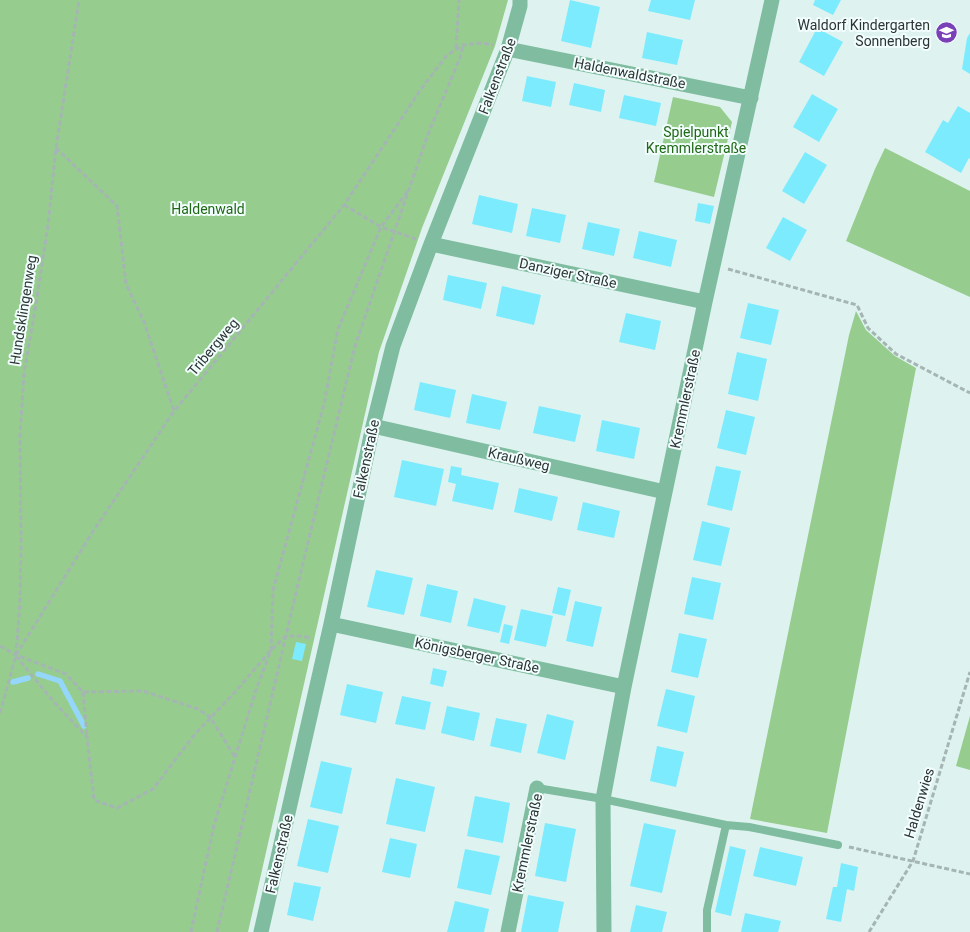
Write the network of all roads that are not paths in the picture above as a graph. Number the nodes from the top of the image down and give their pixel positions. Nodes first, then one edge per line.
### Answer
1 (520, 0) edge
2 (772, 0) edge
3 (502, 48) junction
4 (751, 98) junction
5 (431, 244) junction
6 (705, 302) junction
7 (373, 426) junction
8 (665, 492) junction
9 (331, 624) junction
10 (624, 687) junction
11 (536, 788) joint
12 (604, 799) junction
13 (726, 825) junction
14 (838, 845) road end
15 (261, 932) edge
16 (508, 932) edge
17 (604, 932) edge
18 (707, 932) edge

1 - 3 street, Falkenstraße
2 - 4 street, Kremmlerstraße
3 - 4 street, Haldenwaldstraße
3 - 5 street, Falkenstraße
4 - 6 street, Kremmlerstraße
5 - 6 street, Danziger Straße
5 - 7 street, Falkenstraße
6 - 8 street, Kremmlerstraße
7 - 8 street, Kraußweg
7 - 9 street, Falkenstraße
8 - 10 street, Kremmlerstraße
9 - 10 street, Königsberger Straße
9 - 15 street, Falkenstraße
10 - 12 street, Kremmlerstraße
11 - 12 lane, Kremmlerstraße
11 - 16 street, Kremmlerstraße
12 - 13 lane
12 - 17 street, Kremmlerstraße
13 - 14 lane
13 - 18 lane

